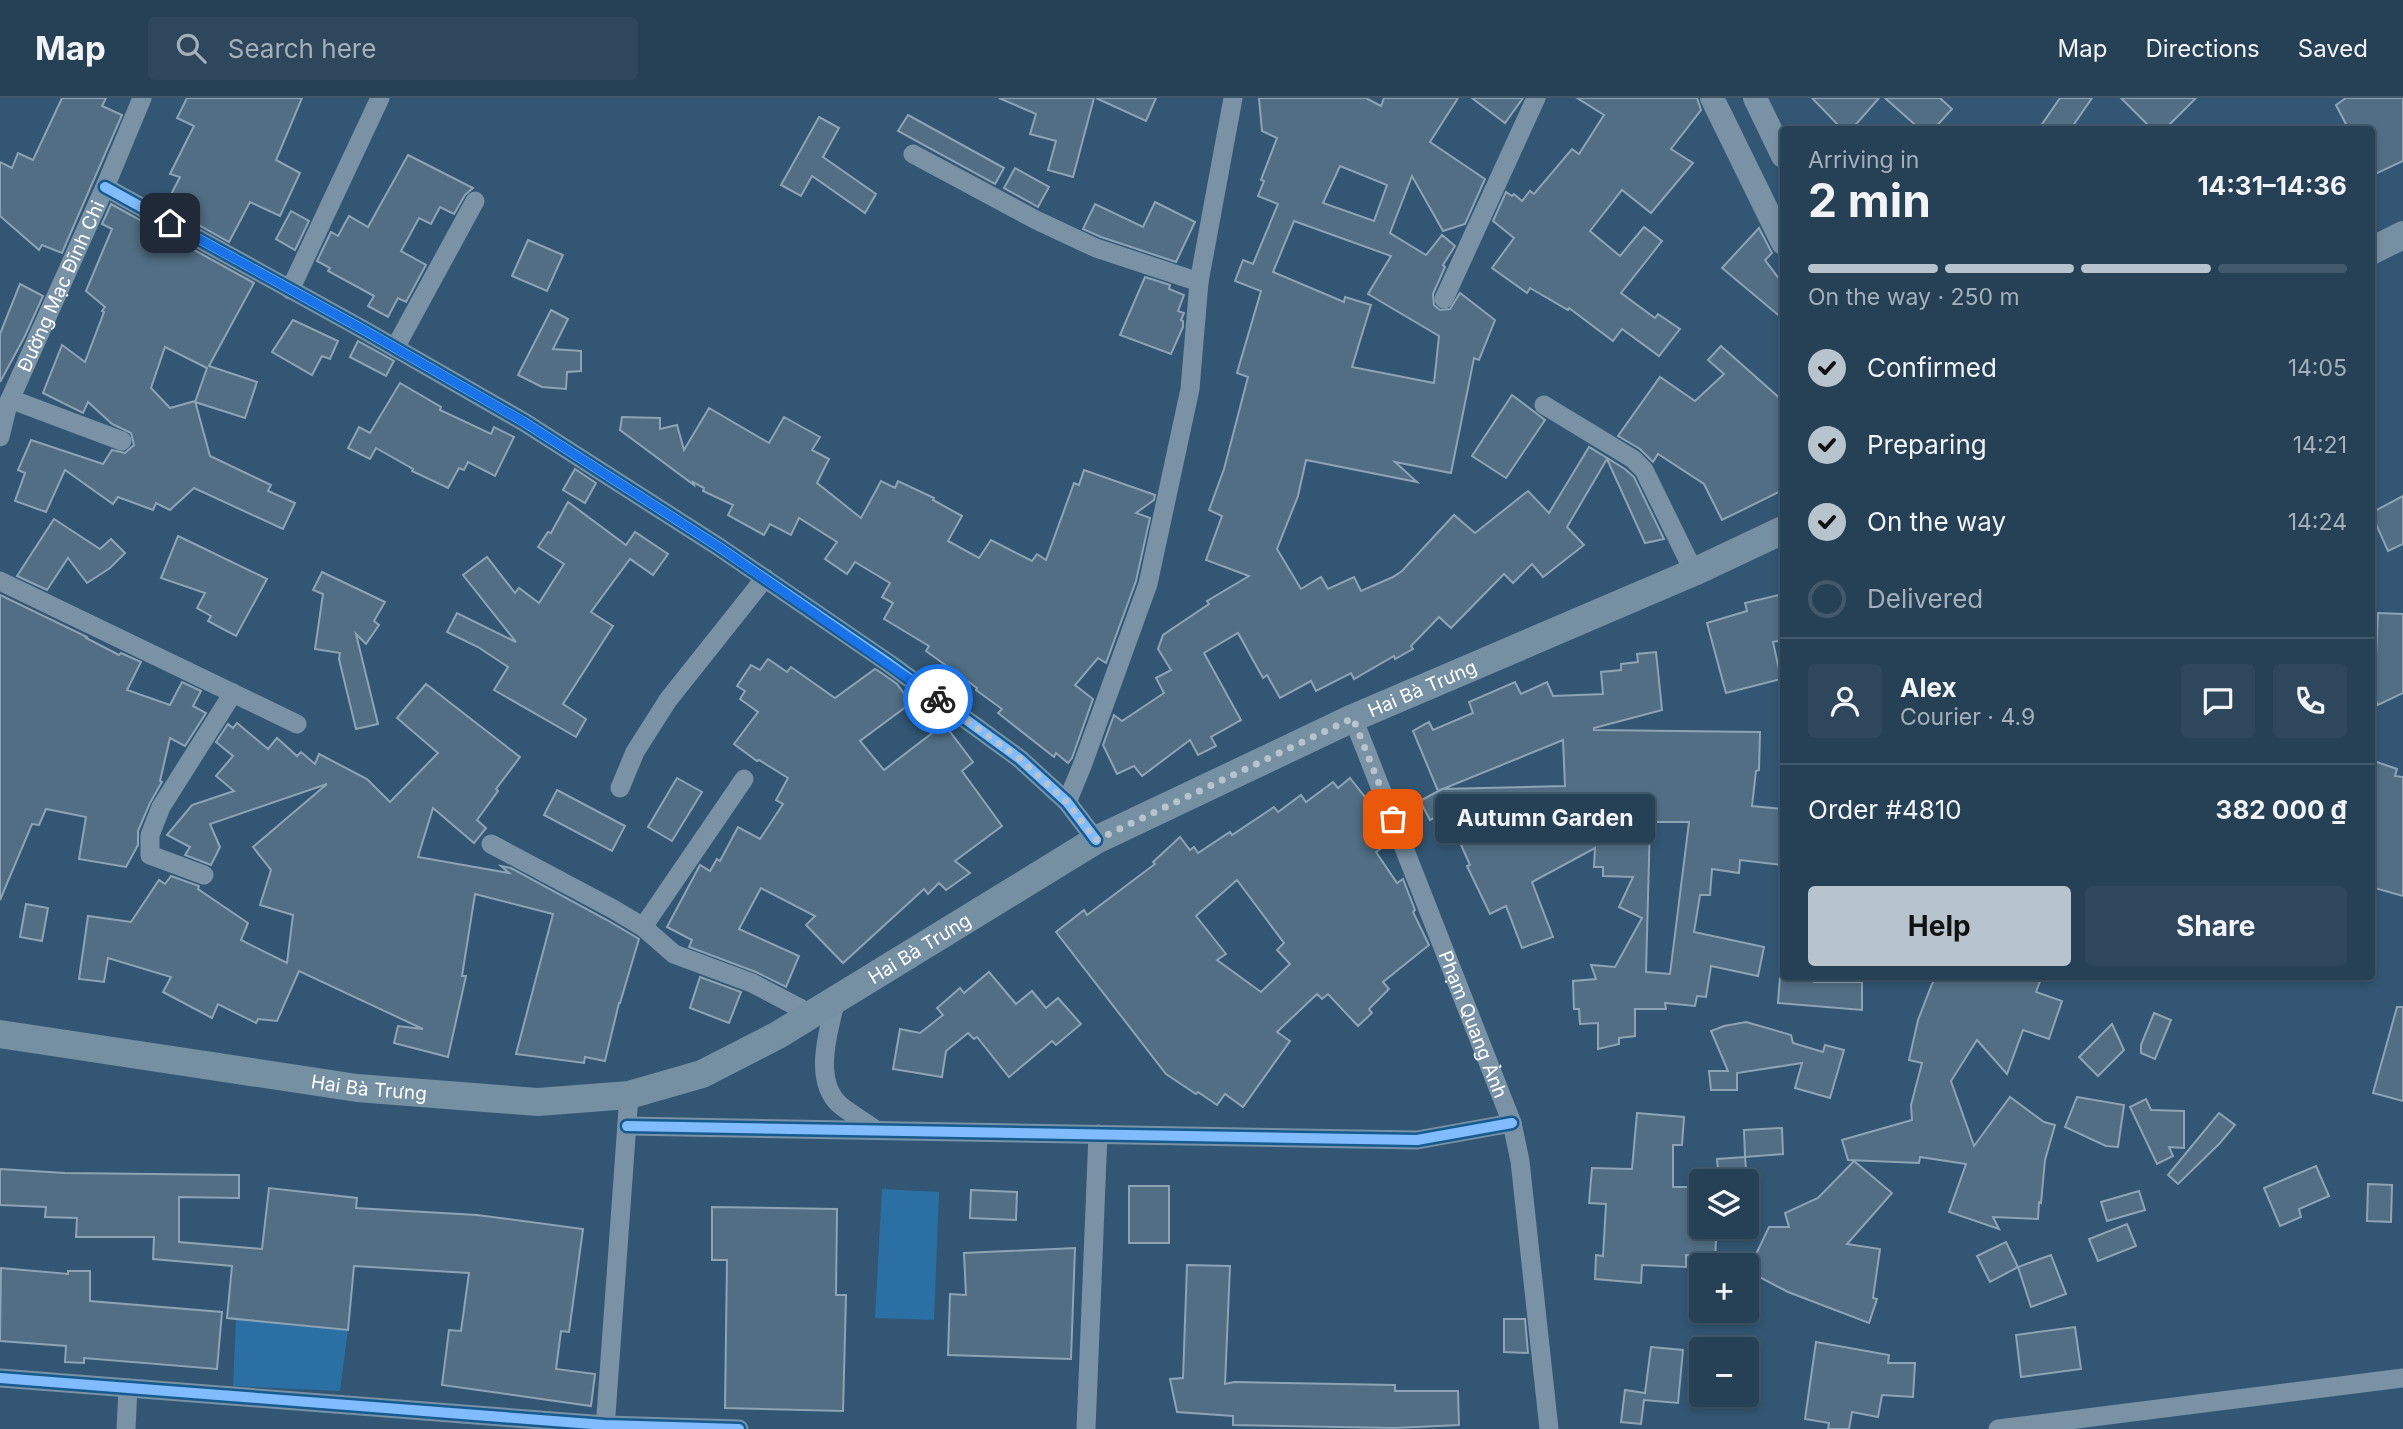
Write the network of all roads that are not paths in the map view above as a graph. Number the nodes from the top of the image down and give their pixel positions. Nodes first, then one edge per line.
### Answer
1 (142, 98) edge
2 (380, 98) edge
3 (1233, 98) edge
4 (1536, 98) edge
5 (1712, 98) edge
6 (1755, 98) edge
7 (1780, 150) edge
8 (913, 154) dead end
9 (105, 187) junction
10 (475, 201) dead end
11 (2403, 235) edge
12 (1780, 237) edge
13 (2375, 249) edge
14 (1199, 282) junction
15 (290, 290) junction
16 (1444, 299) dead end
17 (395, 348) junction
18 (6, 401) edge
19 (1544, 405) dead end
20 (0, 437) edge
21 (122, 441) dead end
22 (1780, 531) edge
23 (1694, 572) junction
24 (765, 578) junction
25 (0, 581) edge
26 (233, 693) junction
27 (1353, 718) junction
28 (297, 724) dead end
29 (744, 779) dead end
30 (620, 788) dead end
31 (1067, 802) junction
32 (1096, 840) junction
33 (491, 844) dead end
34 (204, 875) dead end
35 (643, 927) junction
36 (836, 999) junction
37 (811, 1014) junction
38 (0, 1034) edge
39 (629, 1095) junction
40 (1512, 1123) junction
41 (627, 1126) junction
42 (876, 1130) junction
43 (1098, 1134) junction
44 (0, 1378) edge
45 (2403, 1378) edge
46 (128, 1388) junction
47 (605, 1427) edge
48 (126, 1429) edge
49 (739, 1429) edge
50 (1086, 1429) edge
51 (1549, 1429) edge
52 (1998, 1429) edge

1 - 9 street, Đường Mạc Đĩnh Chi
2 - 15 street
3 - 14 street
4 - 16 street
5 - 12 street
6 - 7 street
8 - 14 street
9 - 15 street
9 - 18 street, Đường Mạc Đĩnh Chi
10 - 17 street
11 - 13 main road
14 - 31 street
15 - 17 street
17 - 24 street
18 - 20 street, Đường Mạc Đĩnh Chi
18 - 21 street
19 - 23 street
22 - 23 main road, Hai Bà Trưng
23 - 27 main road, Hai Bà Trưng
24 - 30 street
24 - 31 street
25 - 26 street
26 - 28 street
26 - 34 street
27 - 32 main road, Hai Bà Trưng
27 - 40 street, Phạm Quang Ảnh
29 - 35 street
31 - 32 street
32 - 36 main road, Hai Bà Trưng
33 - 35 street
35 - 37 street
36 - 37 main road, Hai Bà Trưng
36 - 42 street
37 - 39 main road, Hai Bà Trưng
38 - 39 main road, Hai Bà Trưng
39 - 41 street
40 - 43 street
40 - 51 street, Phạm Quang Ảnh
41 - 42 street
41 - 47 street
42 - 43 street
43 - 50 street
44 - 46 street
45 - 52 street
46 - 47 street
46 - 48 street
47 - 49 street

